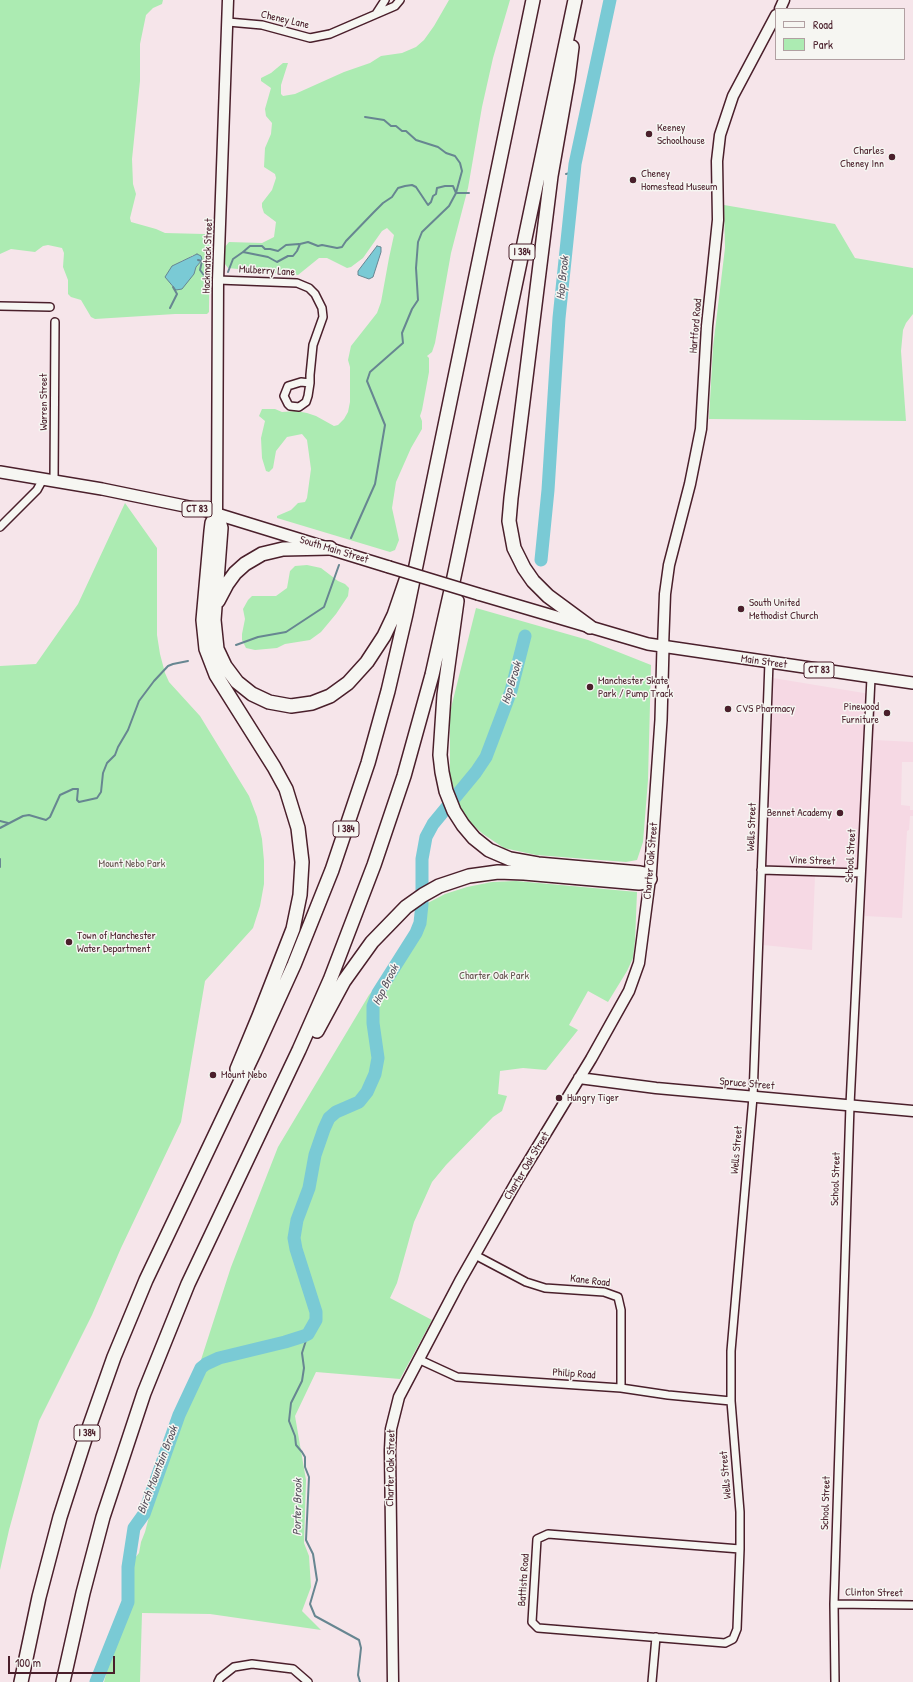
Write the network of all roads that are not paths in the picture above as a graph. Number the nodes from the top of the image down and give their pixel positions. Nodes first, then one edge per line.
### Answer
1 (228, 0) edge
2 (385, 0) edge
3 (400, 0) edge
4 (532, 0) edge
5 (573, 6) edge
6 (376, 14) junction
7 (775, 18) edge
8 (228, 22) junction
9 (218, 280) junction
10 (0, 306) edge
11 (50, 307) dead end
12 (55, 322) dead end
13 (310, 383) dead end
14 (0, 472) edge
15 (43, 479) junction
16 (54, 481) junction
17 (429, 502) junction
18 (470, 504) junction
19 (217, 514) junction
20 (0, 527) edge
21 (330, 548) junction
22 (214, 614) junction
23 (590, 627) junction
24 (663, 647) junction
25 (768, 662) junction
26 (871, 678) junction
27 (913, 684) edge
28 (761, 870) junction
29 (861, 873) junction
30 (650, 879) junction
31 (579, 1078) junction
32 (753, 1097) junction
33 (850, 1105) junction
34 (913, 1111) edge
35 (258, 1137) junction
36 (214, 1138) junction
37 (475, 1255) junction
38 (418, 1359) junction
39 (621, 1388) junction
40 (731, 1401) junction
41 (740, 1549) junction
42 (834, 1604) junction
43 (913, 1605) edge
44 (656, 1636) junction
45 (733, 1639) joint
46 (21, 1682) edge
47 (63, 1682) edge
48 (218, 1682) edge
49 (308, 1682) edge
50 (393, 1682) edge
51 (652, 1682) edge
52 (835, 1682) edge

1 - 8 main road, Hackmatack Street
2 - 6 street
3 - 6 street, Cheney Lane
4 - 17 highway, I 384
5 - 18 highway, I 384
5 - 23 highway
6 - 8 street, Cheney Lane
7 - 24 main road, Hartford Road
8 - 9 main road, Hackmatack Street
9 - 13 street, Mulberry Lane
9 - 19 main road, Hackmatack Street
10 - 11 street
12 - 16 street, Warren Street
14 - 15 main road, South Main Street / CT 83
15 - 16 main road, South Main Street / CT 83
15 - 20 street
16 - 19 main road, South Main Street / CT 83
17 - 22 highway
17 - 36 highway, I 384
18 - 30 highway
18 - 35 highway, I 384
19 - 21 main road, South Main Street / CT 83
19 - 22 highway
19 - 36 highway
21 - 22 highway
21 - 23 main road, South Main Street / CT 83, bridge
23 - 24 main road, South Main Street / CT 83
24 - 25 main road, Main Street / CT 83
24 - 30 main road, Charter Oak Street
25 - 26 main road, Main Street / CT 83
25 - 28 street, Wells Street
26 - 27 main road, Main Street / CT 83
26 - 29 street, School Street
28 - 29 street, Vine Street
28 - 32 street, Wells Street
29 - 33 street, School Street
30 - 31 main road, Charter Oak Street
30 - 35 highway
31 - 32 main road, Spruce Street
31 - 37 main road, Charter Oak Street
32 - 33 main road, Spruce Street
32 - 40 street, Wells Street
33 - 34 main road, Spruce Street
33 - 42 street, School Street
35 - 47 highway, I 384
36 - 46 highway, I 384
37 - 38 main road, Charter Oak Street
37 - 39 street, Kane Road
38 - 39 street, Philip Road
38 - 50 main road, Charter Oak Street
39 - 40 street, Philip Road
40 - 41 street, Wells Street
41 - 44 street, Battista Road
41 - 45 street, Wells Street
42 - 43 street, Clinton Street
42 - 52 street, School Street
44 - 45 street, Battista Road
44 - 51 street
48 - 49 street

